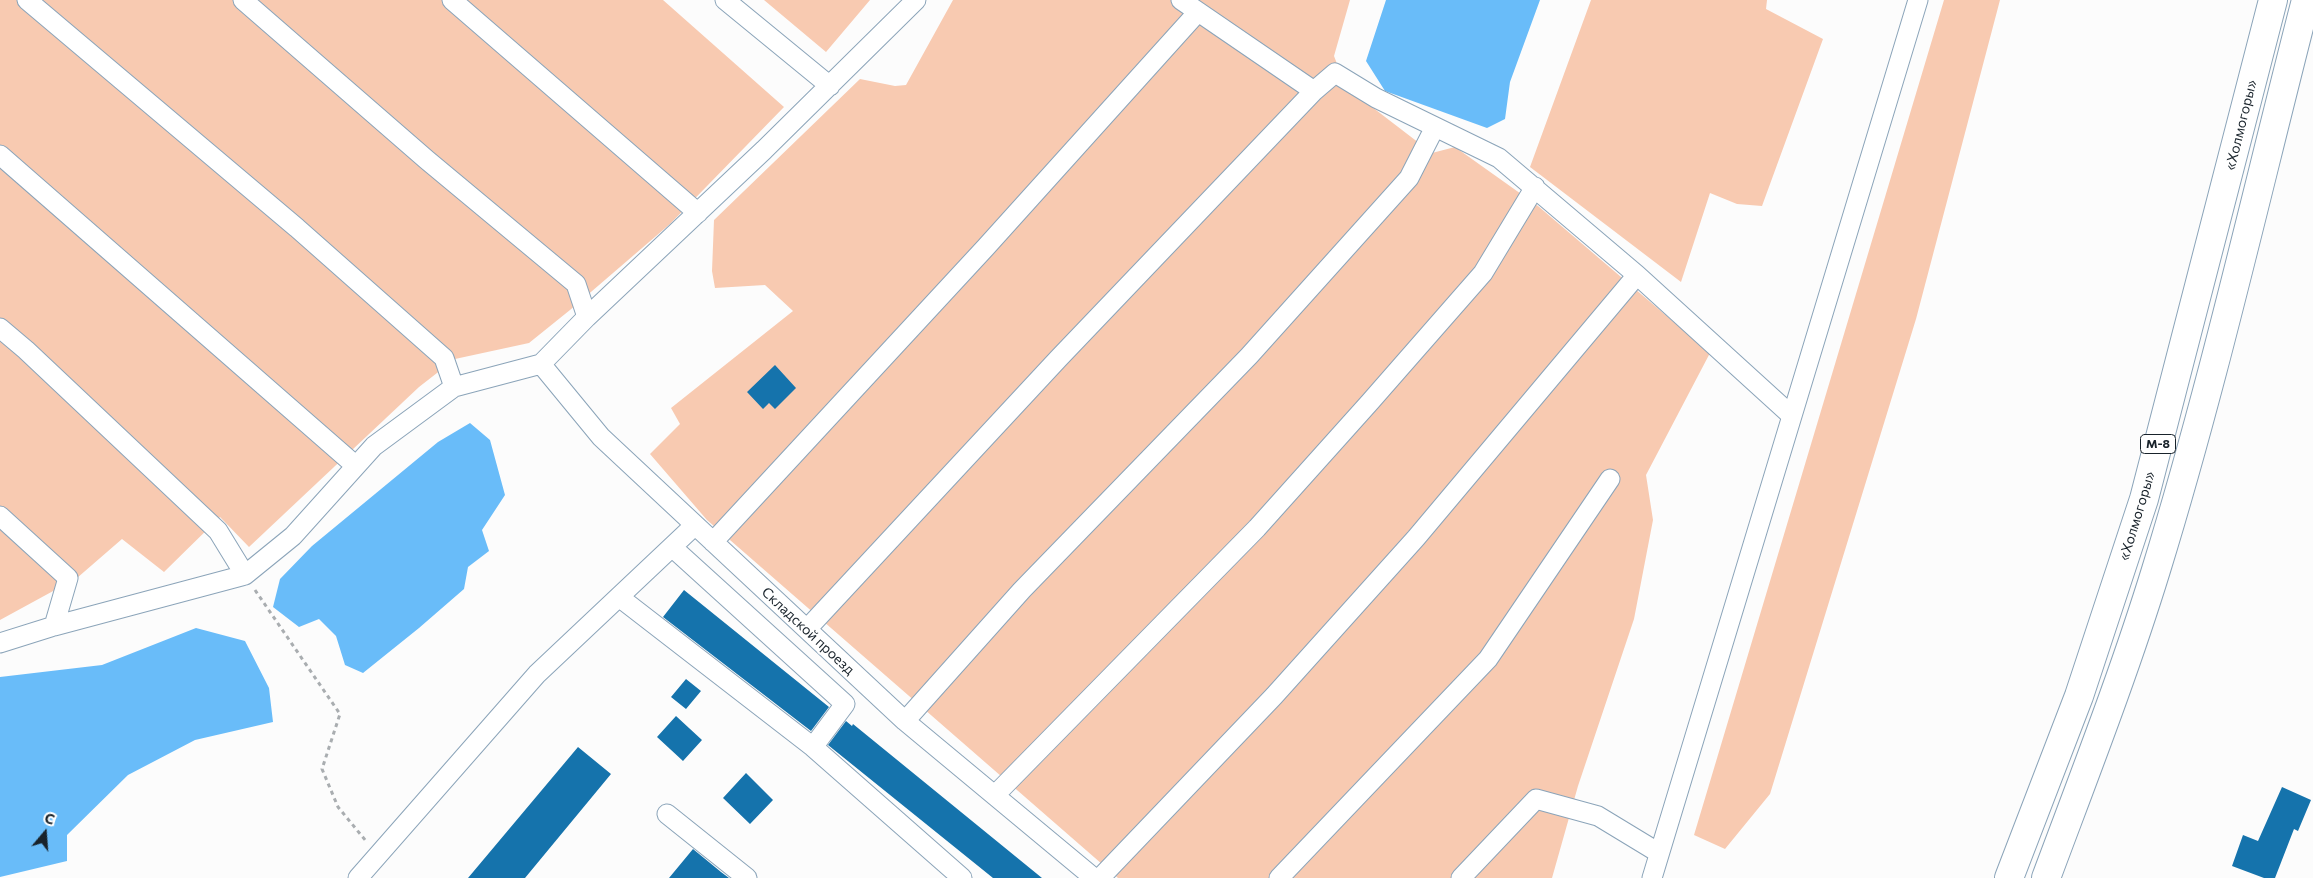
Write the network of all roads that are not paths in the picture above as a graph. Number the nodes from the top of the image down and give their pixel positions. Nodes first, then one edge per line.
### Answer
1 (27, 0) edge
2 (243, 0) edge
3 (452, 0) edge
4 (725, 0) edge
5 (916, 0) edge
6 (1181, 0) edge
7 (1918, 0) edge
8 (2273, 0) edge
9 (2306, 0) edge
10 (1197, 13) junction
11 (830, 86) junction
12 (1314, 92) junction
13 (1435, 127) junction
14 (0, 155) edge
15 (1534, 187) junction
16 (698, 213) junction
17 (1637, 275) junction
18 (587, 317) junction
19 (0, 328) edge
20 (541, 364) junction
21 (454, 386) junction
22 (1792, 416) junction
23 (356, 466) junction
24 (1610, 479) dead end
25 (0, 516) edge
26 (696, 525) junction
27 (713, 542) junction
28 (672, 547) junction
29 (245, 574) junction
30 (619, 597) junction
31 (54, 626) junction
32 (807, 629) junction
33 (0, 643) edge
34 (905, 721) junction
35 (813, 747) junction
36 (995, 795) junction
37 (667, 814) dead end
38 (1660, 853) junction
39 (358, 878) edge
40 (747, 878) edge
41 (962, 878) edge
42 (1094, 878) edge
43 (1100, 878) edge
44 (1279, 878) edge
45 (1460, 878) edge
46 (1652, 878) edge
47 (2009, 878) edge
48 (2046, 878) edge

1 - 21 street
2 - 18 street
3 - 16 street
4 - 11 street
5 - 11 street
6 - 10 street
7 - 22 street
8 - 47 highway, «Холмогоры» / М-8
9 - 48 highway, М-8
10 - 12 street
10 - 27 street
11 - 16 street
12 - 13 street
12 - 32 street
13 - 15 street
13 - 34 street
14 - 23 street
15 - 17 street
15 - 36 street
16 - 18 street
17 - 22 street
17 - 43 street
18 - 20 street
19 - 29 street
20 - 21 street
20 - 26 street, Складской проезд
21 - 23 street
22 - 38 street
23 - 29 street
24 - 44 street
25 - 31 street
26 - 27 street, Складской проезд
26 - 28 street
27 - 32 street, Складской проезд
28 - 30 street
28 - 35 street
29 - 31 street
30 - 35 street
30 - 39 street
31 - 33 street
32 - 34 street, Складской проезд
34 - 36 street, Складской проезд
35 - 41 street
36 - 42 street, Складской проезд
37 - 40 street
38 - 45 street
38 - 46 street

